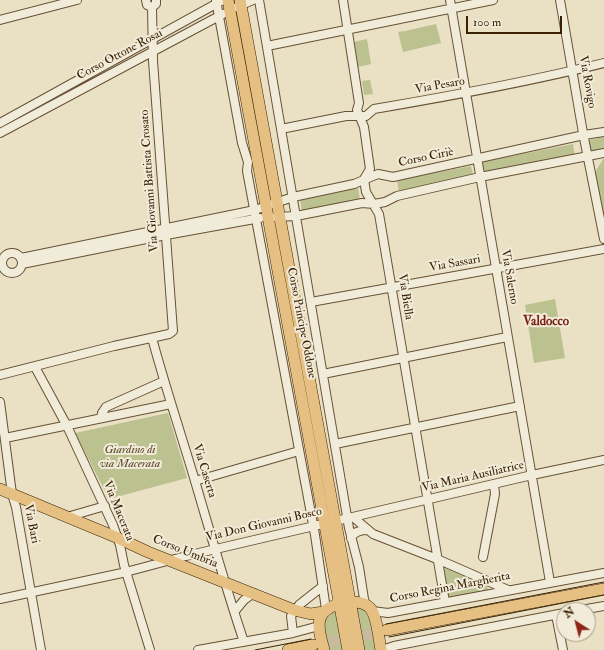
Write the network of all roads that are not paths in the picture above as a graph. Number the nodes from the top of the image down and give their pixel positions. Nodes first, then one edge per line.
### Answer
1 (77, 0) edge
2 (253, 0) edge
3 (259, 0) edge
4 (343, 0) edge
5 (492, 0) edge
6 (560, 0) edge
7 (219, 1) edge
8 (151, 2) edge
9 (241, 3) edge
10 (450, 4) edge
11 (229, 5) edge
12 (219, 16) junction
13 (0, 20) edge
14 (348, 29) junction
15 (153, 40) junction
16 (267, 46) junction
17 (153, 51) junction
18 (604, 63) edge
19 (572, 71) junction
20 (465, 93) junction
21 (359, 115) junction
22 (0, 123) edge
23 (281, 129) junction
24 (604, 132) edge
25 (0, 133) edge
26 (584, 135) junction
27 (604, 153) edge
28 (588, 156) junction
29 (476, 159) junction
30 (480, 177) junction
31 (364, 179) junction
32 (293, 197) junction
33 (278, 202) junction
34 (374, 204) junction
35 (261, 213) junction
36 (296, 216) junction
37 (280, 217) junction
38 (166, 232) junction
39 (604, 239) edge
40 (604, 249) edge
41 (21, 261) junction
42 (1, 265) edge
43 (495, 269) junction
44 (391, 288) junction
45 (311, 302) junction
46 (507, 337) junction
47 (152, 338) junction
48 (403, 358) junction
49 (35, 366) junction
50 (323, 374) junction
51 (0, 375) edge
52 (164, 381) junction
53 (0, 402) edge
54 (171, 404) junction
55 (520, 406) junction
56 (101, 418) junction
57 (67, 426) junction
58 (415, 428) junction
59 (5, 438) junction
60 (335, 444) junction
61 (299, 450) junction
62 (604, 460) edge
63 (532, 475) junction
64 (195, 481) junction
65 (494, 484) junction
66 (0, 489) edge
67 (12, 494) junction
68 (427, 500) junction
69 (105, 506) junction
70 (67, 517) junction
71 (350, 518) junction
72 (325, 524) junction
73 (368, 530) junction
74 (118, 538) junction
75 (351, 538) junction
76 (214, 549) junction
77 (483, 557) dead end
78 (437, 559) junction
79 (170, 560) junction
80 (126, 572) junction
81 (604, 572) edge
82 (226, 582) junction
83 (550, 582) junction
84 (324, 586) junction
85 (604, 589) edge
86 (508, 590) junction
87 (30, 592) junction
88 (254, 593) junction
89 (0, 599) edge
90 (444, 602) junction
91 (345, 604) junction
92 (369, 608) junction
93 (294, 610) junction
94 (235, 611) junction
95 (325, 611) junction
96 (556, 615) edge
97 (319, 626) junction
98 (387, 630) tunnel mouth
99 (293, 633) junction
100 (244, 642) junction
101 (313, 645) tunnel mouth
102 (41, 650) edge
103 (150, 650) edge
104 (198, 650) edge
105 (288, 650) edge
106 (324, 650) edge
107 (348, 650) edge
108 (360, 650) edge
109 (381, 650) edge

1 - 13 street
2 - 9 street, Corso Ottone Rosai
3 - 16 street, Corso Principe Oddone
4 - 14 street
5 - 10 street
6 - 19 street, Via Rovigo
7 - 12 street, Corso Principe Oddone
7 - 15 street, Corso Ottone Rosai
8 - 15 street, Via Giovanni Battista Crosato
9 - 11 street, Corso Ottone Rosai
9 - 33 main road, Corso Principe Oddone
10 - 14 street
10 - 20 street, Via Salerno
11 - 12 street, Corso Ottone Rosai
11 - 35 main road, Corso Principe Oddone
12 - 17 street, Corso Ottone Rosai
12 - 35 street, Corso Principe Oddone
14 - 16 street
14 - 21 street
15 - 17 street, Via Giovanni Battista Crosato
15 - 22 street, Corso Ottone Rosai
16 - 23 street, Corso Principe Oddone
17 - 25 street, Corso Ottone Rosai
17 - 38 street, Via Giovanni Battista Crosato
18 - 19 street, Via Pesaro
19 - 20 street, Via Pesaro
19 - 26 street, Via Rovigo
20 - 21 street, Via Pesaro
20 - 29 street, Via Salerno
21 - 23 street, Via Pesaro
21 - 31 street
23 - 32 street, Corso Principe Oddone
24 - 26 street, Corso Ciriè
26 - 28 street, Via Rovigo
26 - 29 street, Corso Ciriè
27 - 28 street
28 - 30 street
28 - 39 street, Via Rovigo
29 - 30 street, Via Salerno
29 - 31 street, Corso Ciriè
30 - 34 street
30 - 43 street, Via Salerno
31 - 32 street, Corso Ciriè
31 - 34 street, Via Biella
32 - 33 street, Corso Ciriè
32 - 36 street, Corso Principe Oddone
33 - 35 street, Corso Ciriè
33 - 37 main road, Corso Principe Oddone
34 - 36 street
34 - 44 street, Via Biella
35 - 37 street
35 - 38 street
35 - 61 street, Corso Principe Oddone
35 - 72 main road, Corso Principe Oddone
36 - 37 street
36 - 45 street, Corso Principe Oddone
37 - 72 main road, Corso Principe Oddone
38 - 41 street
38 - 47 street, Via Giovanni Battista Crosato
40 - 43 street, Via Sassari
41 - 42 street
41 - 42 street
43 - 44 street, Via Sassari
43 - 46 street, Via Salerno
44 - 45 street, Via Sassari
44 - 48 street, Via Biella
45 - 50 street, Corso Principe Oddone
46 - 48 street
46 - 55 street, Via Salerno
47 - 49 street
47 - 52 street, Via Caserta
48 - 50 street
48 - 58 street, Via Biella
49 - 51 street
49 - 57 street, Via Macerata
50 - 60 street, Corso Principe Oddone
52 - 54 street, Via Caserta
52 - 56 street
53 - 59 street, Via Bari
54 - 56 street
54 - 64 street, Via Caserta
55 - 58 street
55 - 63 street, Via Salerno
56 - 57 street
57 - 59 street
57 - 69 street, Via Macerata
58 - 60 street
58 - 68 street, Via Biella
59 - 67 street, Via Bari
60 - 71 street, Corso Principe Oddone
61 - 64 street
61 - 72 street, Corso Principe Oddone
62 - 63 street, Via Maria Ausiliatrice
63 - 65 street, Via Maria Ausiliatrice
63 - 83 street, Via Salerno
64 - 76 street, Via Caserta
65 - 68 street, Via Maria Ausiliatrice
65 - 77 street
66 - 67 main road, Corso Umbria
67 - 70 main road, Corso Umbria
67 - 87 street, Via Bari
68 - 71 street, Via Maria Ausiliatrice
68 - 78 street, Via Biella
69 - 70 street
69 - 74 street, Via Macerata
70 - 74 main road, Corso Umbria
71 - 72 street, Via Don Giovanni Bosco
71 - 73 street
71 - 75 street, Corso Principe Oddone
72 - 76 street, Via Don Giovanni Bosco
72 - 84 street, Corso Principe Oddone
72 - 91 main road, Corso Principe Oddone
73 - 75 street
73 - 78 street
74 - 79 main road, Corso Umbria
74 - 80 street, Via Macerata
75 - 92 street, Corso Principe Oddone
76 - 79 street, Via Don Giovanni Bosco
76 - 82 street, Via Caserta
78 - 86 street
78 - 90 street, Via Biella
79 - 80 street, Via Don Giovanni Bosco
79 - 82 main road, Corso Umbria
80 - 87 street, Via Don Giovanni Bosco
80 - 103 street, Via Macerata
81 - 83 street, Corso Regina Margherita
82 - 88 main road, Corso Umbria
82 - 94 street, Via Caserta
83 - 86 street, Corso Regina Margherita
84 - 93 street
84 - 95 street, Corso Principe Oddone
85 - 98 main road
86 - 90 street, Corso Regina Margherita
87 - 89 street, Via Don Giovanni Bosco
87 - 102 street, Via Bari
88 - 93 main road, Corso Umbria
88 - 94 street
90 - 92 street, Corso Regina Margherita
91 - 92 main road, Corso Regina Margherita
91 - 95 main road, Corso Regina Margherita
91 - 107 main road, Corso Principe Oddone
91 - 108 main road, Corso Principe Oddone
92 - 109 main road, Corso Principe Oddone
93 - 95 main road, Corso Umbria
93 - 97 main road, Corso Umbria
93 - 99 street
94 - 100 street, Via Caserta
95 - 97 main road
96 - 109 street
97 - 99 street
97 - 106 main road
99 - 100 street
100 - 104 street
101 - 105 main road

